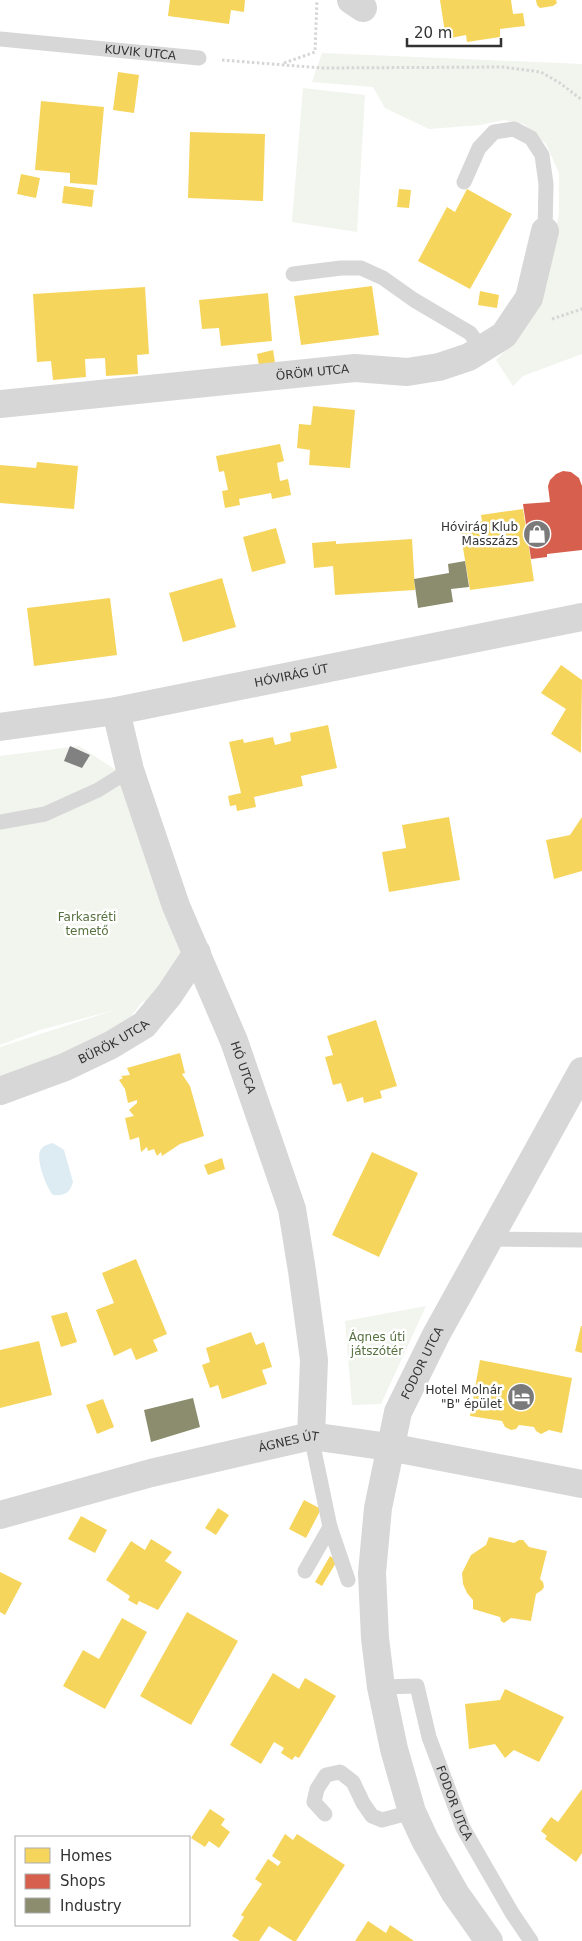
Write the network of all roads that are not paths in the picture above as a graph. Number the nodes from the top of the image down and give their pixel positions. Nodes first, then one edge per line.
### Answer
1 (0, 40) edge
2 (199, 58) road end
3 (464, 182) dead end
4 (544, 231) joint
5 (292, 274) dead end
6 (482, 349) junction
7 (0, 404) edge
8 (582, 617) edge
9 (116, 711) junction
10 (0, 727) edge
11 (130, 770) junction
12 (0, 822) edge
13 (197, 953) junction
14 (582, 1071) edge
15 (0, 1090) edge
16 (489, 1239) junction
17 (582, 1240) edge
18 (311, 1436) junction
19 (389, 1447) junction
20 (582, 1484) edge
21 (0, 1515) edge
22 (330, 1527) junction
23 (305, 1571) dead end
24 (348, 1580) dead end
25 (381, 1687) junction
26 (412, 1812) junction
27 (326, 1814) dead end
28 (489, 1941) edge
29 (531, 1941) edge

1 - 2 lane, KUVIK UTCA
3 - 4 lane
4 - 6 street, ÖRÖM UTCA
5 - 6 lane
6 - 7 street, ÖRÖM UTCA
8 - 9 street, HÓVIRÁG ÚT
9 - 10 street, HÓVIRÁG ÚT
9 - 11 street, HÓ UTCA
11 - 12 lane
11 - 13 street, HÓ UTCA
13 - 15 street, BÜRÖK UTCA
13 - 18 street, HÓ UTCA
14 - 16 street, FODOR UTCA
16 - 17 lane
16 - 19 street, FODOR UTCA
18 - 19 street, ÁGNES ÚT
18 - 21 street, ÁGNES ÚT
18 - 22 lane
19 - 20 street, ÁGNES ÚT
19 - 25 street, FODOR UTCA
22 - 23 lane
22 - 24 lane
25 - 26 street, FODOR UTCA
25 - 29 lane, FODOR UTCA
26 - 27 lane
26 - 28 street, FODOR UTCA

